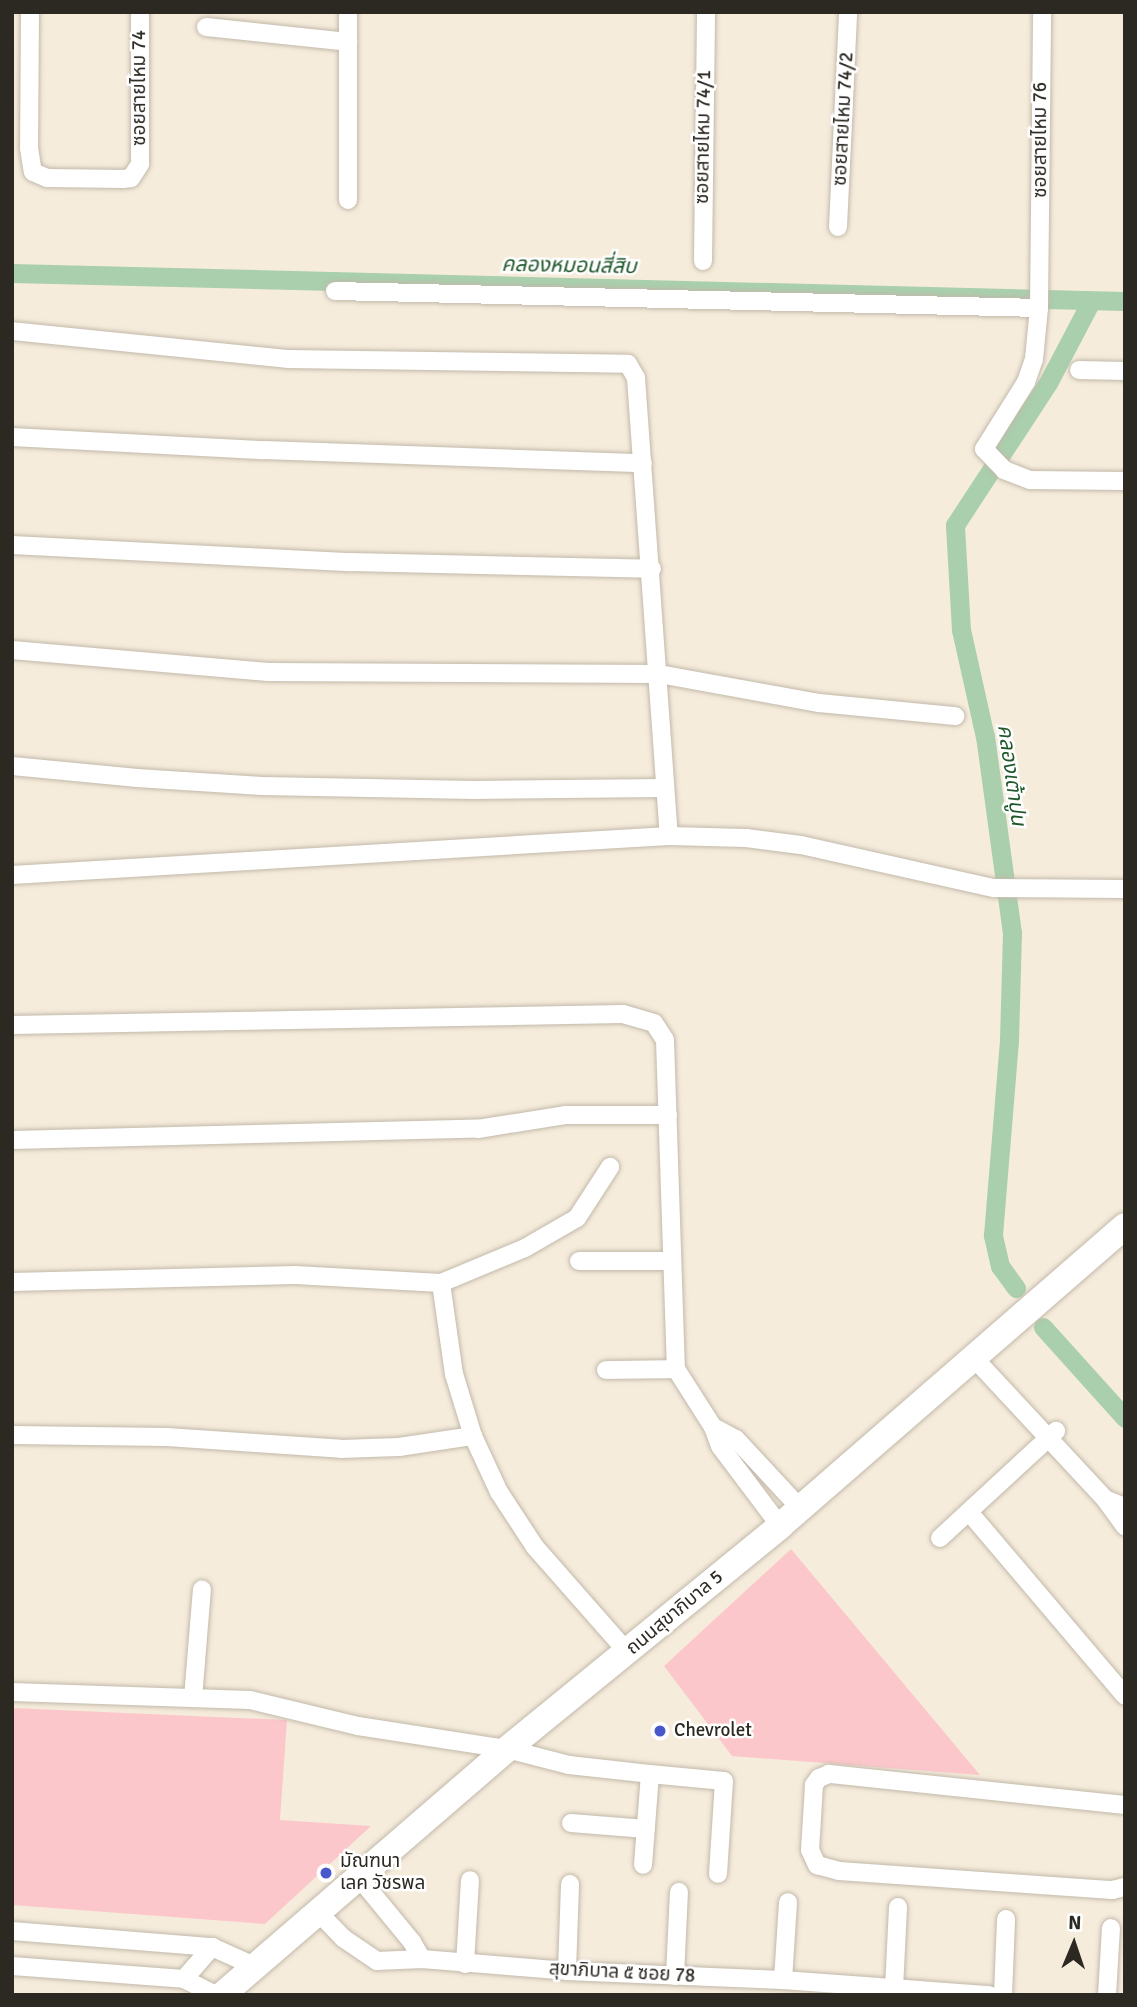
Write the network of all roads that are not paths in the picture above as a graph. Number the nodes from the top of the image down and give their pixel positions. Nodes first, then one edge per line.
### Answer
1 (30, 12) edge
2 (140, 12) edge
3 (348, 12) edge
4 (706, 12) edge
5 (848, 12) edge
6 (1042, 12) edge
7 (205, 27) dead end
8 (348, 42) junction
9 (348, 200) dead end
10 (838, 227) dead end
11 (703, 261) dead end
12 (335, 291) dead end
13 (1039, 305) junction
14 (12, 331) edge
15 (1079, 370) dead end
16 (1125, 371) edge
17 (12, 437) edge
18 (643, 463) junction
19 (1125, 481) edge
20 (12, 545) edge
21 (652, 569) junction
22 (12, 650) edge
23 (659, 674) junction
24 (955, 716) dead end
25 (12, 766) edge
26 (665, 788) junction
27 (669, 836) junction
28 (12, 874) edge
29 (1125, 889) edge
30 (12, 1025) edge
31 (668, 1115) junction
32 (12, 1140) edge
33 (610, 1167) dead end
34 (1125, 1226) edge
35 (579, 1261) dead end
36 (671, 1261) junction
37 (12, 1282) edge
38 (440, 1283) junction
39 (978, 1354) junction
40 (676, 1369) junction
41 (606, 1370) dead end
42 (713, 1427) junction
43 (12, 1435) edge
44 (1052, 1435) junction
45 (473, 1436) junction
46 (1105, 1499) junction
47 (1125, 1507) edge
48 (800, 1508) junction
49 (969, 1512) junction
50 (780, 1525) junction
51 (1125, 1527) edge
52 (940, 1538) dead end
53 (202, 1589) dead end
54 (628, 1653) junction
55 (12, 1692) edge
56 (1125, 1696) edge
57 (192, 1698) junction
58 (507, 1749) junction
59 (650, 1774) junction
60 (1125, 1805) edge
61 (571, 1823) dead end
62 (646, 1829) junction
63 (643, 1865) dead end
64 (718, 1874) dead end
65 (357, 1875) junction
66 (470, 1881) dead end
67 (570, 1884) dead end
68 (1125, 1887) edge
69 (679, 1892) dead end
70 (788, 1902) dead end
71 (898, 1907) dead end
72 (317, 1911) junction
73 (1006, 1919) dead end
74 (1111, 1928) dead end
75 (12, 1931) edge
76 (212, 1947) junction
77 (422, 1959) junction
78 (465, 1964) junction
79 (12, 1966) edge
80 (254, 1966) junction
81 (567, 1971) junction
82 (676, 1976) junction
83 (184, 1979) junction
84 (783, 1980) junction
85 (894, 1989) junction
86 (216, 1995) edge
87 (222, 1995) edge
88 (989, 1995) edge
89 (1003, 1995) edge
90 (1107, 1995) edge

1 - 2 street, ซอยสายไหม 74
3 - 8 street
4 - 11 street, ซอยสายไหม 74/1
5 - 10 street, ซอยสายไหม 74/2
6 - 13 street, ซอยสายไหม 76
7 - 8 street
8 - 9 street
12 - 13 street
13 - 19 street, ซอยสายไหม 76
14 - 18 street
15 - 16 street
17 - 18 street
18 - 21 street
20 - 21 street
21 - 23 street
22 - 23 street
23 - 24 street
23 - 26 street
25 - 26 street
26 - 27 street
27 - 28 street
27 - 29 street
30 - 31 street
31 - 32 street
31 - 36 street
33 - 38 street
34 - 39 main road, ถนนสุขาภิบาล 5
35 - 36 street
36 - 40 street
37 - 38 street
38 - 45 street
39 - 44 street
39 - 48 main road, ถนนสุขาภิบาล 5
40 - 41 street
40 - 42 street
42 - 48 street
42 - 50 street
43 - 45 street
44 - 46 street
44 - 49 street
45 - 54 street
46 - 47 street
46 - 51 street
48 - 50 main road, ถนนสุขาภิบาล 5
49 - 52 street
49 - 56 street
50 - 54 main road, ถนนสุขาภิบาล 5
53 - 57 street
54 - 58 main road, ถนนสุขาภิบาล 5
55 - 57 street
57 - 58 street
58 - 59 street
58 - 65 main road, ถนนสุขาภิบาล 5
59 - 62 street
59 - 64 street
60 - 68 street
61 - 62 street
62 - 63 street
65 - 72 main road, ถนนสุขาภิบาล 5
65 - 77 street
66 - 78 street
67 - 81 street
69 - 82 street
70 - 84 street
71 - 85 street
72 - 77 street, สุขาภิบาล ๕ ซอย 78
72 - 80 main road, ถนนสุขาภิบาล 5
73 - 89 street
74 - 90 street
75 - 76 street
76 - 80 street
76 - 83 street
77 - 78 street, สุขาภิบาล ๕ ซอย 78
78 - 81 street, สุขาภิบาล ๕ ซอย 78
79 - 83 street
80 - 87 main road, ถนนสุขาภิบาล 5
81 - 82 street, สุขาภิบาล ๕ ซอย 78
82 - 84 street, สุขาภิบาล ๕ ซอย 78
83 - 86 street
84 - 85 street, สุขาภิบาล ๕ ซอย 78
85 - 88 street, สุขาภิบาล ๕ ซอย 78

